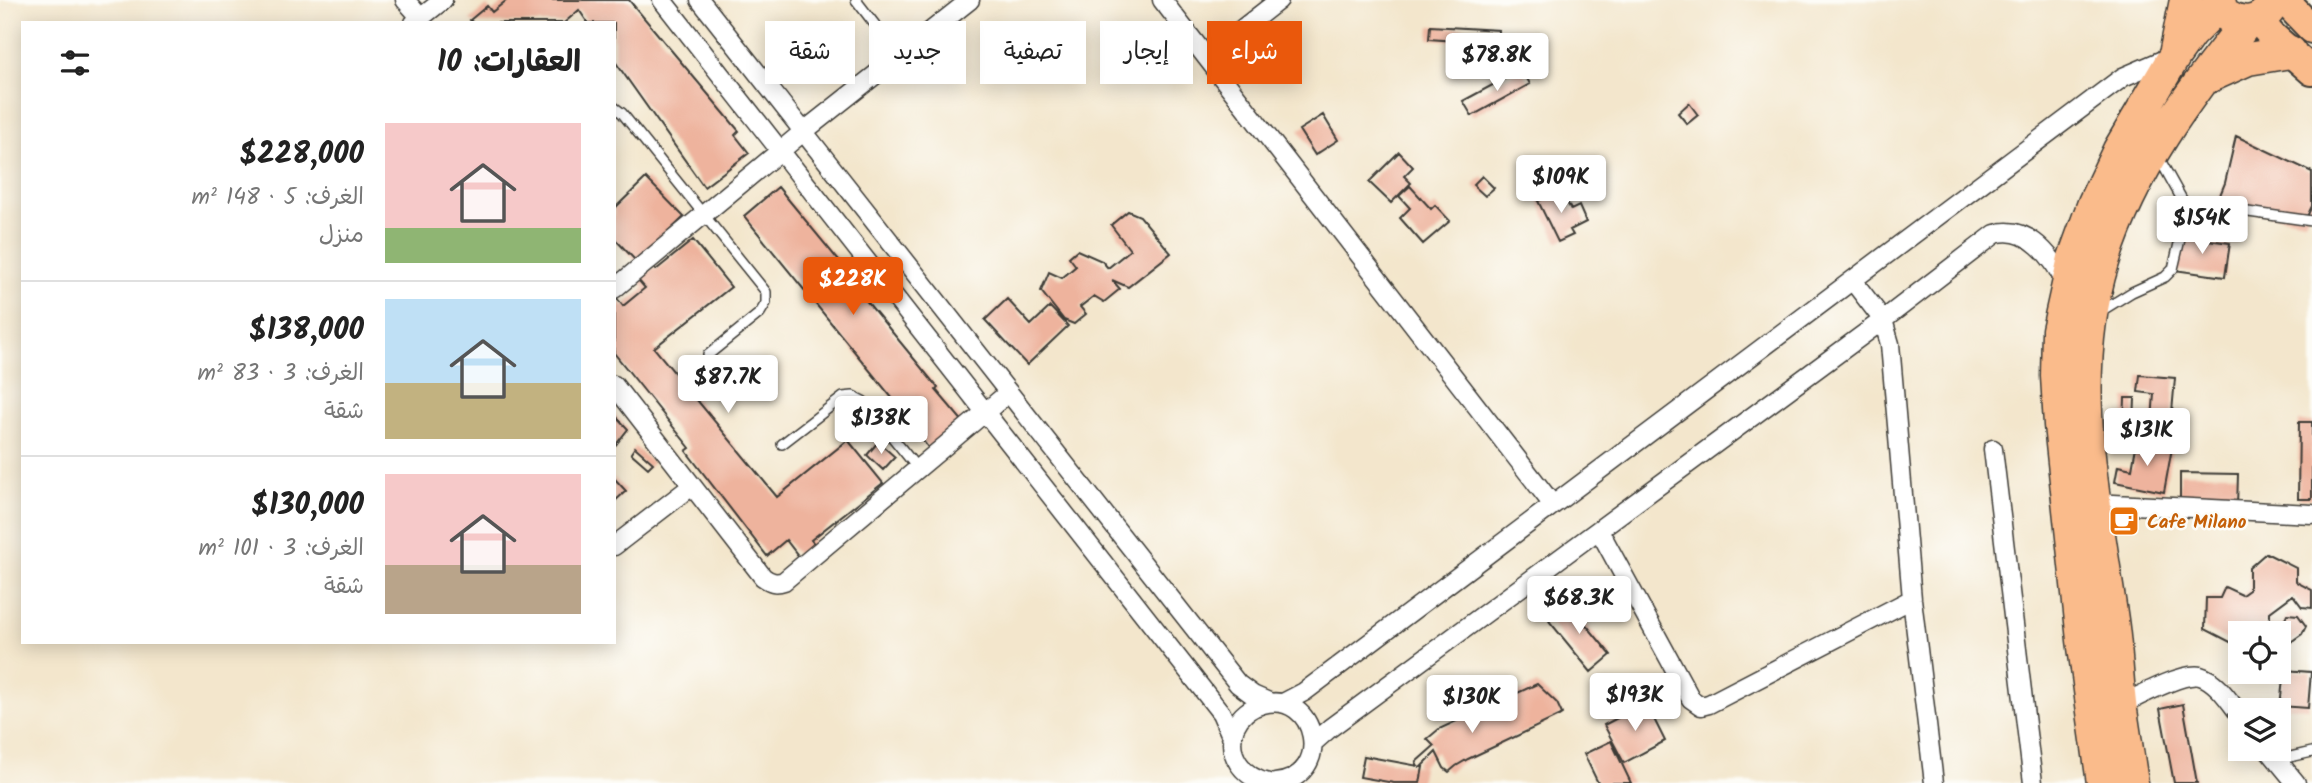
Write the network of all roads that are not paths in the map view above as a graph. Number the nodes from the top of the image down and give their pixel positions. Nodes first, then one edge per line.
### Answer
1 (405, 0) edge
2 (443, 0) edge
3 (662, 0) edge
4 (699, 0) edge
5 (856, 0) edge
6 (970, 0) edge
7 (1162, 0) edge
8 (1279, 0) edge
9 (2186, 0) edge
10 (2284, 0) edge
11 (2219, 2) edge
12 (2260, 14) edge
13 (417, 20) edge
14 (872, 21) edge
15 (943, 21) edge
16 (2312, 29) edge
17 (2175, 55) junction
18 (1206, 57) junction
19 (2301, 61) edge
20 (869, 79) edge
21 (2198, 83) junction
22 (616, 108) edge
23 (803, 131) junction
24 (2153, 149) junction
25 (780, 151) junction
26 (2184, 203) junction
27 (704, 214) junction
28 (2312, 221) edge
29 (1853, 281) junction
30 (2067, 286) junction
31 (616, 287) edge
32 (2091, 318) junction
33 (1884, 320) junction
34 (708, 355) dead end
35 (616, 388) edge
36 (1009, 393) junction
37 (985, 412) junction
38 (782, 444) dead end
39 (1993, 449) dead end
40 (918, 469) junction
41 (692, 486) junction
42 (2094, 503) junction
43 (1553, 505) junction
44 (2312, 514) edge
45 (1599, 530) junction
46 (616, 543) edge
47 (1912, 599) junction
48 (2228, 701) edge
49 (1276, 703) junction
50 (2120, 705) junction
51 (1232, 738) junction
52 (1312, 750) junction
53 (2312, 752) edge
54 (2291, 753) edge
55 (2278, 761) edge
56 (1279, 783) edge
57 (1314, 783) edge
58 (1934, 783) edge
59 (2033, 783) edge
60 (2103, 783) edge
61 (2132, 783) edge
62 (2296, 783) edge

1 - 13 street
2 - 13 street
3 - 25 street
4 - 23 street
5 - 14 lane
6 - 15 street
7 - 18 street
8 - 18 street
9 - 17 highway
10 - 16 main road
11 - 12 highway
11 - 17 highway
12 - 19 main road
12 - 21 highway
17 - 29 street
17 - 30 highway
18 - 43 street
19 - 21 highway
20 - 23 street
21 - 24 highway
22 - 27 lane
23 - 25 street
23 - 36 street
24 - 26 lane
24 - 32 highway
25 - 27 street
25 - 37 street
26 - 28 lane
26 - 32 lane
27 - 31 street
27 - 34 lane
29 - 33 street
29 - 43 street
30 - 33 street
30 - 60 highway
32 - 42 highway
33 - 45 street
33 - 47 street
35 - 41 street
36 - 37 street
36 - 49 street
37 - 40 street
37 - 51 street
38 - 40 lane
39 - 59 street
40 - 41 street
41 - 46 street
42 - 44 street
42 - 50 highway
43 - 49 street
45 - 47 street
45 - 52 street
47 - 58 street
48 - 50 street
49 - 51 street
49 - 52 street
50 - 61 highway
51 - 56 street
52 - 56 street
52 - 57 street
53 - 54 lane
55 - 62 street

